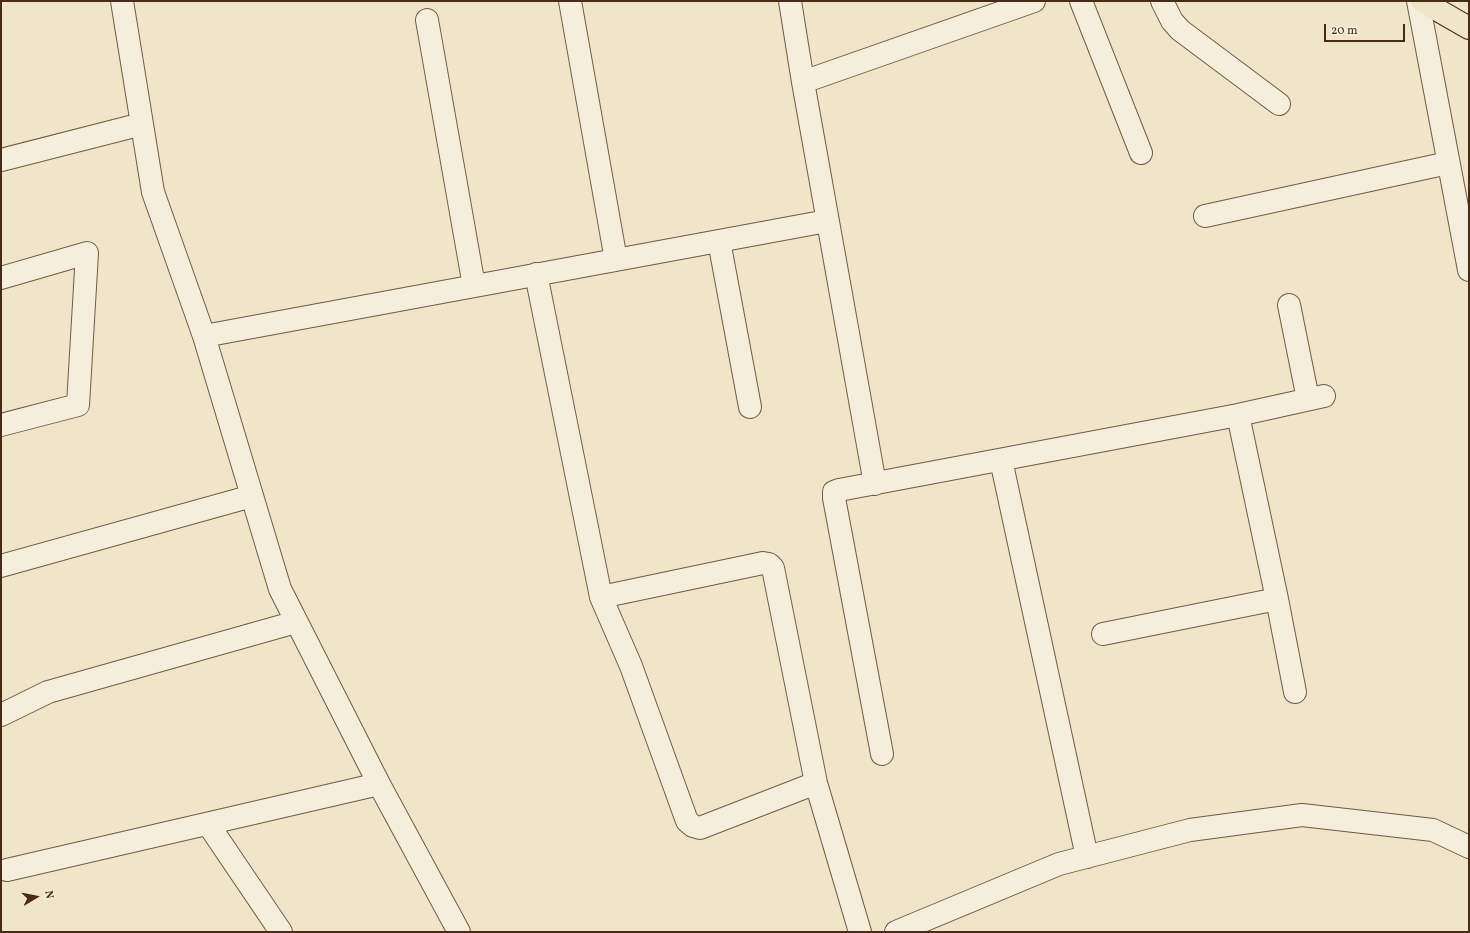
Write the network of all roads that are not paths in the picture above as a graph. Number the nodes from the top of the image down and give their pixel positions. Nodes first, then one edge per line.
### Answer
1 (122, 1) edge
2 (570, 1) edge
3 (790, 1) edge
4 (1034, 1) edge
5 (1081, 1) edge
6 (1162, 1) edge
7 (1418, 1) edge
8 (1422, 1) edge
9 (427, 20) dead end
10 (1469, 28) edge
11 (803, 82) junction
12 (1279, 104) dead end
13 (142, 124) junction
14 (1141, 153) dead end
15 (1, 160) edge
16 (1448, 163) junction
17 (1205, 216) dead end
18 (827, 221) junction
19 (719, 241) junction
20 (616, 260) junction
21 (1469, 270) edge
22 (536, 274) junction
23 (1, 278) edge
24 (474, 286) junction
25 (1289, 304) dead end
26 (204, 336) junction
27 (750, 407) dead end
28 (1238, 414) junction
29 (1, 424) edge
30 (1002, 460) junction
31 (874, 484) junction
32 (252, 496) junction
33 (1, 566) edge
34 (601, 597) junction
35 (1277, 599) junction
36 (296, 622) junction
37 (1103, 634) dead end
38 (1295, 692) dead end
39 (1, 716) edge
40 (882, 754) dead end
41 (816, 783) junction
42 (379, 784) junction
43 (208, 824) junction
44 (1469, 847) edge
45 (1087, 857) junction
46 (7, 870) dead end
47 (282, 932) edge
48 (459, 932) edge
49 (860, 932) edge
50 (896, 932) edge

1 - 13 street
2 - 20 street
3 - 11 street
4 - 11 street
5 - 14 street
6 - 12 street
7 - 16 street
8 - 10 main road
9 - 24 street
11 - 18 street
13 - 15 street
13 - 26 street
16 - 17 street
16 - 21 street
18 - 19 street
18 - 31 street
19 - 20 street
19 - 27 street
20 - 22 street
22 - 24 street
22 - 34 street
23 - 29 street
24 - 26 street
25 - 28 street
26 - 32 street
28 - 30 street
28 - 35 street
30 - 31 street
30 - 45 street
31 - 40 street
32 - 33 street
32 - 36 street
34 - 41 street
34 - 41 street
35 - 37 street
35 - 38 street
36 - 39 street
36 - 42 street
41 - 49 street
42 - 43 street
42 - 48 street
43 - 46 street
43 - 47 street
44 - 45 street
45 - 50 street

